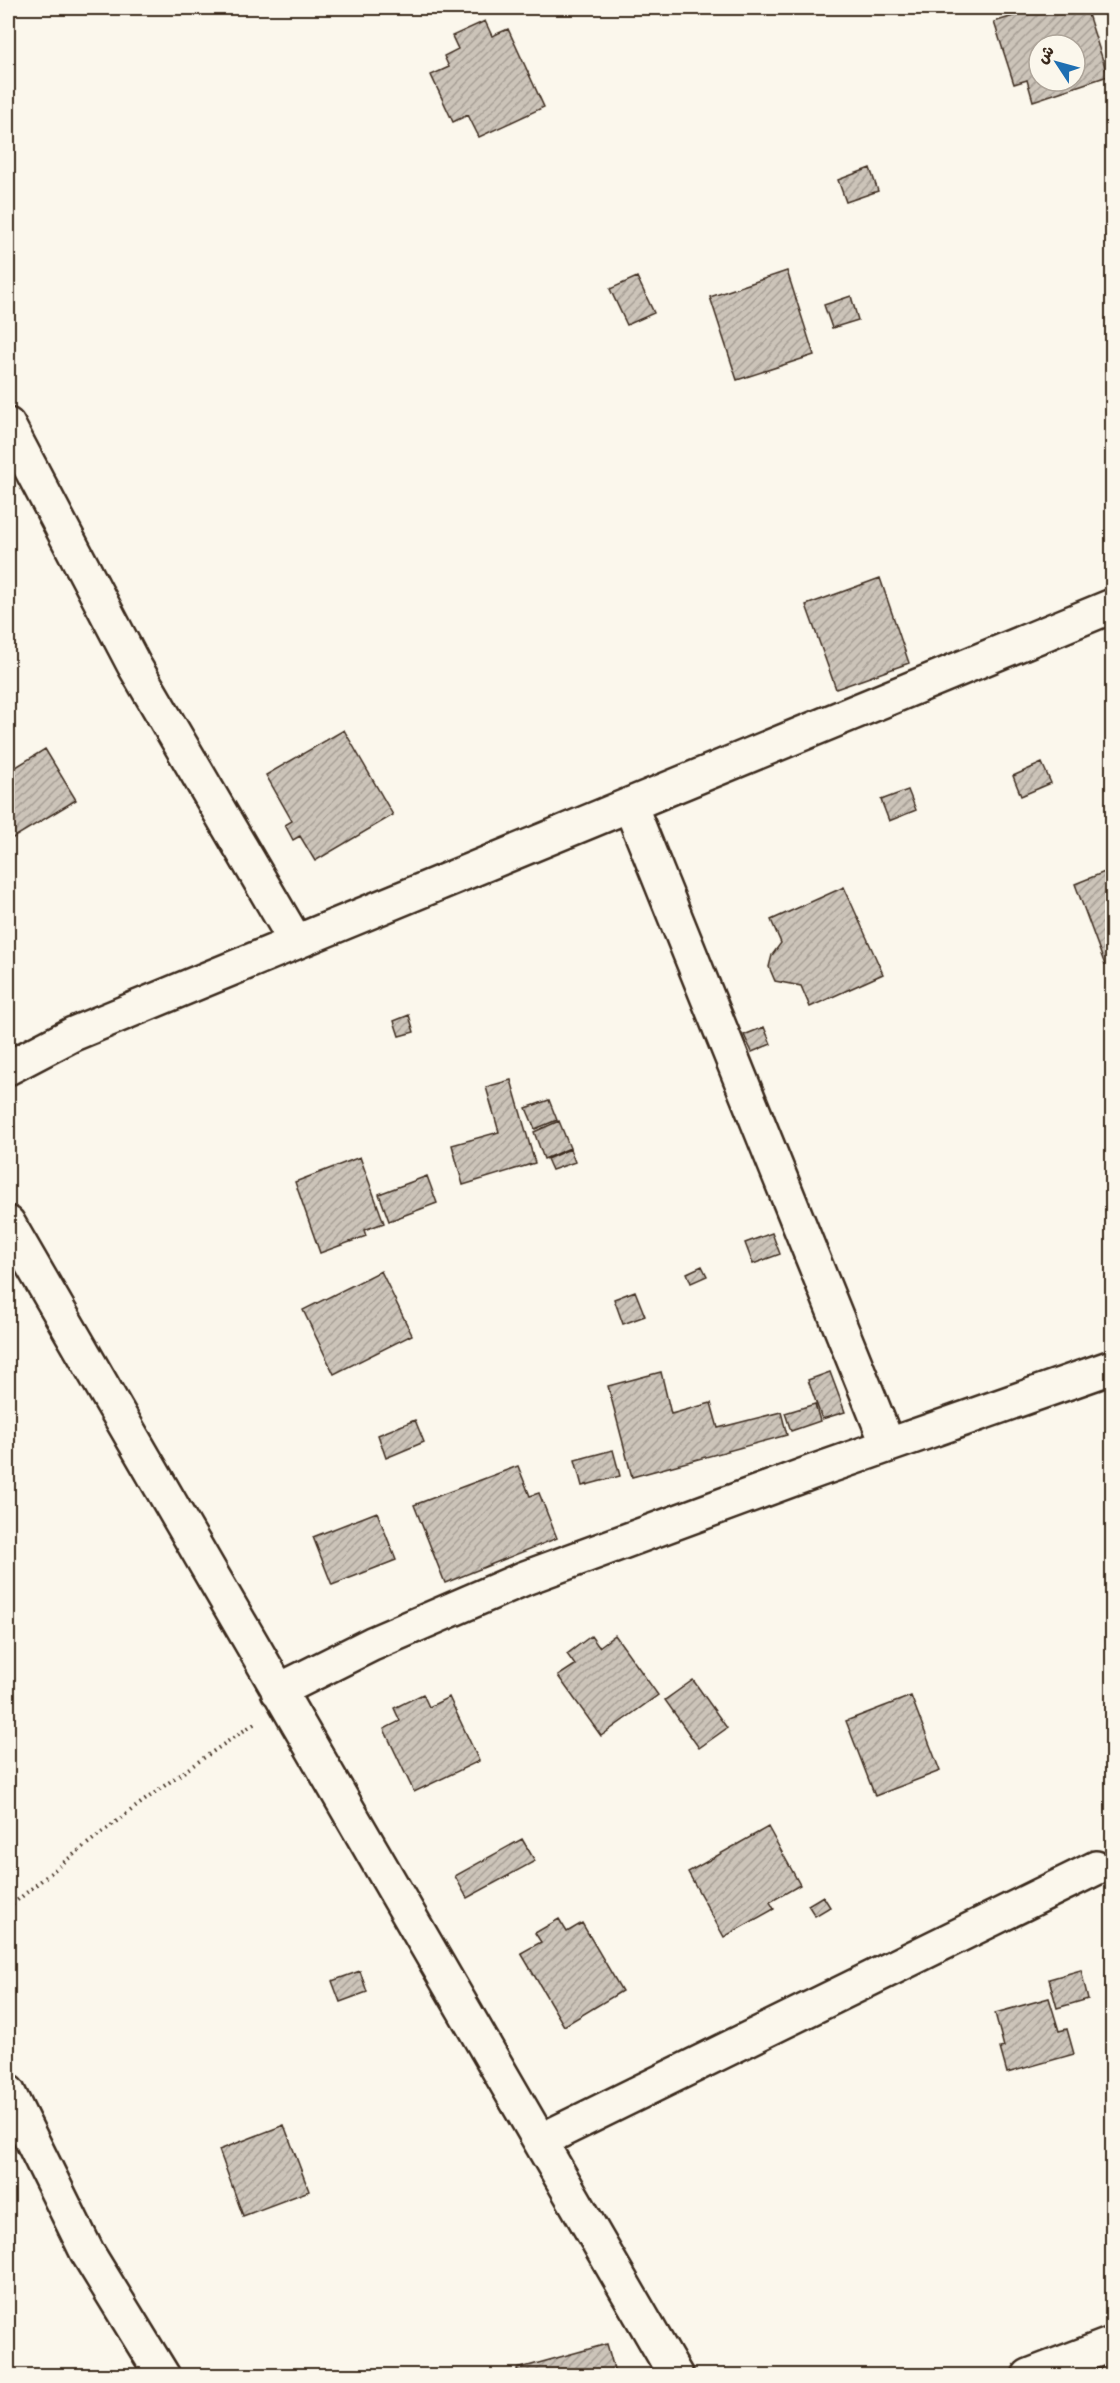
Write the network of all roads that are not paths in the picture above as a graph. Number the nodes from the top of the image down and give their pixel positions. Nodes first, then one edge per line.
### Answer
1 (8, 425) edge
2 (1113, 606) edge
3 (630, 805) junction
4 (296, 942) junction
5 (8, 1068) edge
6 (8, 1223) edge
7 (1113, 1367) edge
8 (888, 1445) junction
9 (282, 1697) junction
10 (1096, 1868) dead end
11 (8, 2092) edge
12 (540, 2141) junction
13 (1113, 2344) edge
14 (163, 2376) edge
15 (676, 2376) edge
16 (1029, 2376) edge

1 - 4 street
2 - 3 street
3 - 4 street
3 - 8 street
4 - 5 street
6 - 9 street
7 - 8 street
8 - 9 street
9 - 12 street
10 - 12 street
11 - 14 street
12 - 15 street
13 - 16 street

